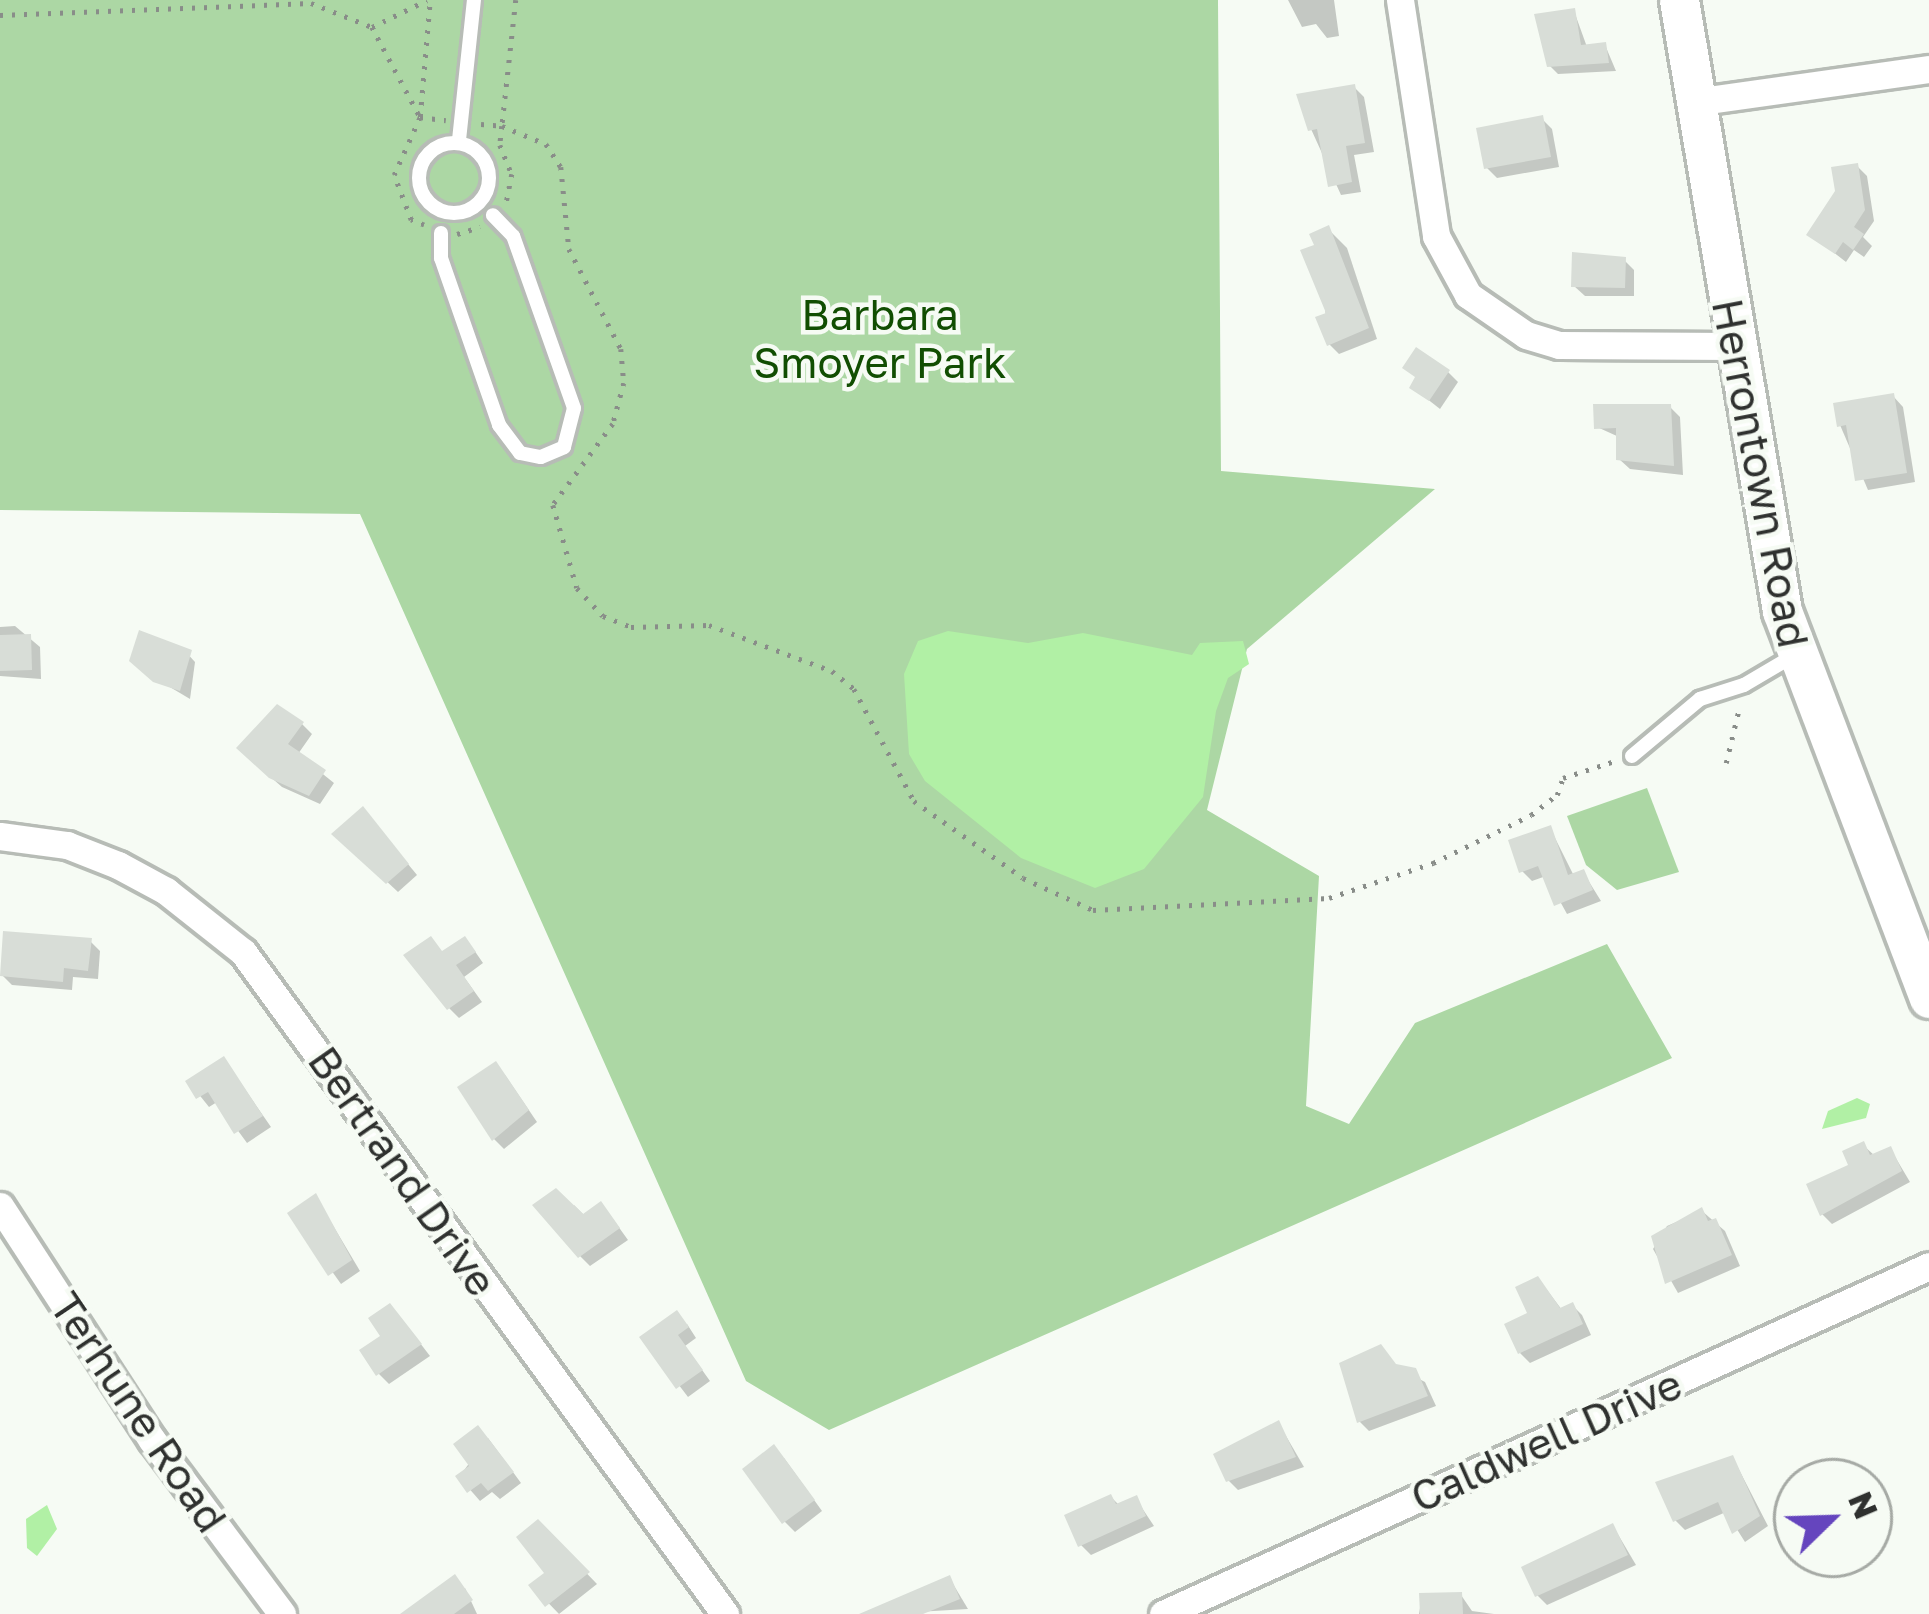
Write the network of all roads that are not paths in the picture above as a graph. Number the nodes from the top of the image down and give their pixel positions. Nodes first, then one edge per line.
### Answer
1 (474, 0) edge
2 (1400, 0) edge
3 (1679, 0) edge
4 (1929, 69) edge
5 (1694, 102) junction
6 (459, 140) junction
7 (493, 215) dead end
8 (441, 232) dead end
9 (1733, 346) junction
10 (1795, 655) junction
11 (1632, 756) road end
12 (0, 836) edge
13 (1929, 998) edge
14 (0, 1206) edge
15 (1929, 1266) edge
16 (282, 1614) edge
17 (724, 1614) edge
18 (1163, 1614) edge

1 - 6 lane
2 - 9 street
3 - 5 street, Herrontown Road
4 - 5 street
5 - 9 street, Herrontown Road
6 - 6 lane
7 - 8 lane
9 - 10 street, Herrontown Road
10 - 11 lane
10 - 13 street, Herrontown Road
12 - 17 street, Bertrand Drive
14 - 16 street, Terhune Road
15 - 18 street, Caldwell Drive

